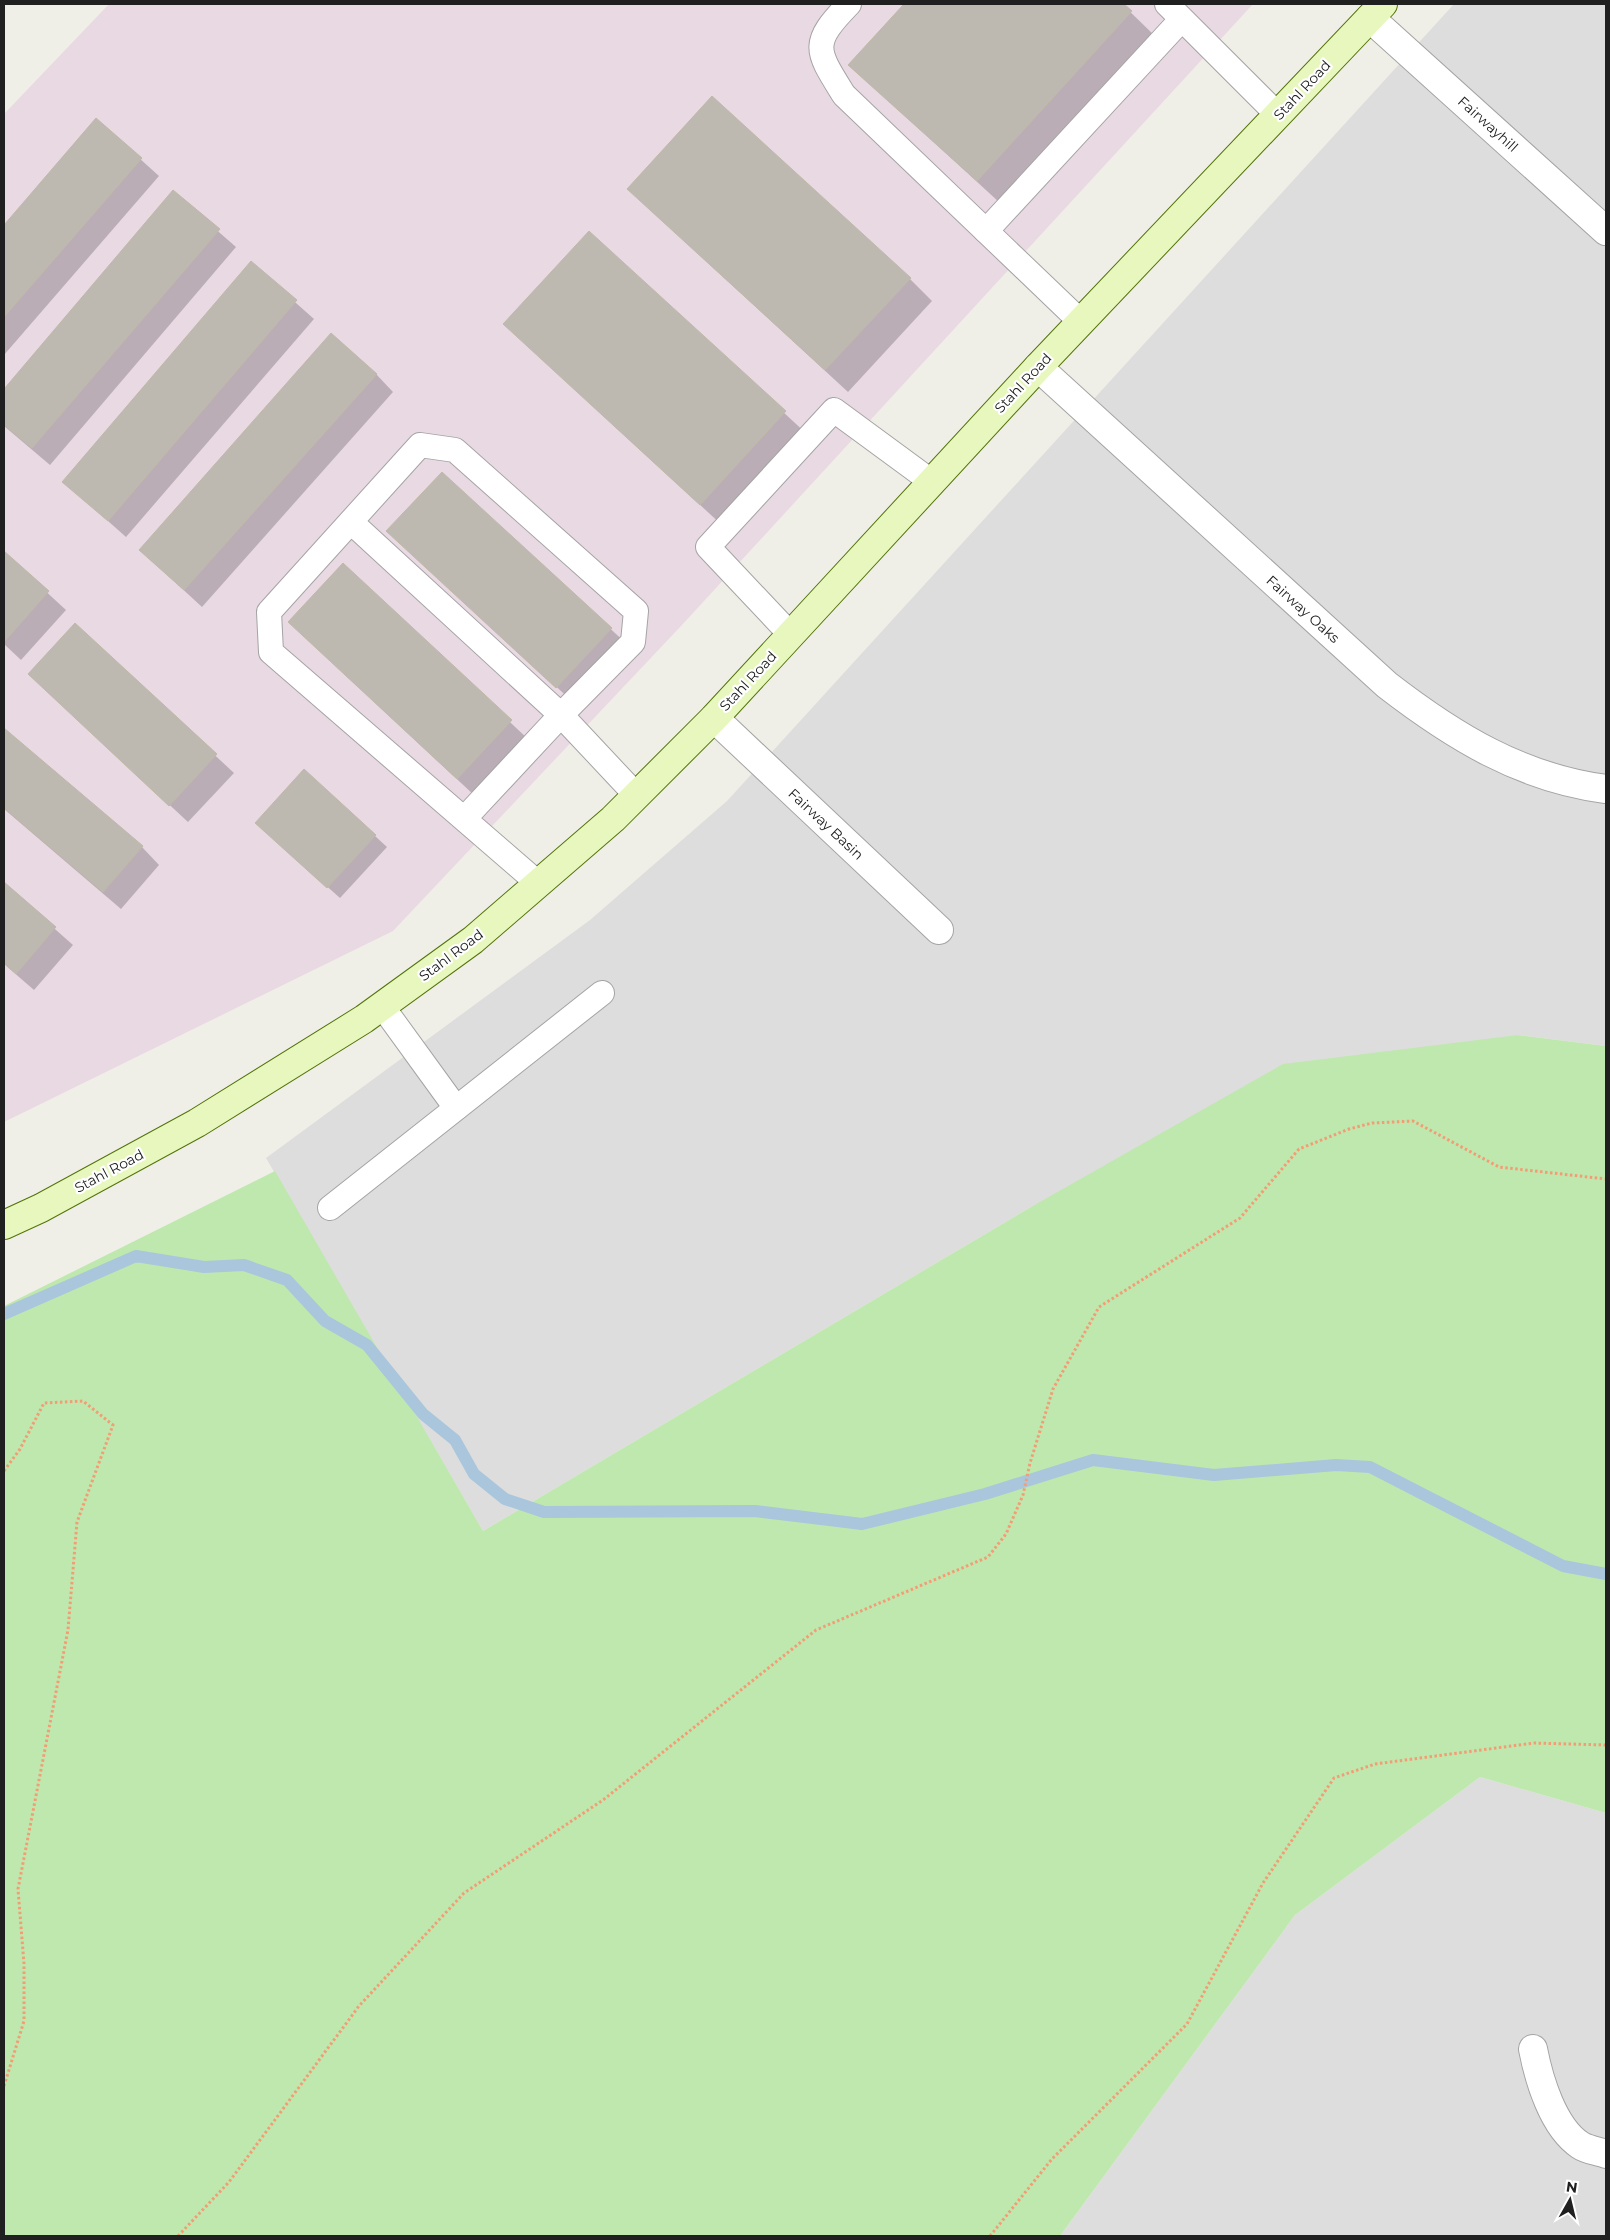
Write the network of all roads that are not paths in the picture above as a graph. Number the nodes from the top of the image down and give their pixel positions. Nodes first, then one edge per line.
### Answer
1 (849, 4) edge
2 (1377, 11) edge
3 (1174, 12) edge
4 (1278, 115) junction
5 (1606, 230) edge
6 (986, 231) junction
7 (1081, 322) junction
8 (1038, 367) junction
9 (932, 482) junction
10 (351, 522) junction
11 (791, 635) junction
12 (561, 715) junction
13 (714, 718) junction
14 (1606, 789) edge
15 (637, 796) junction
16 (464, 819) junction
17 (539, 884) junction
18 (938, 930) dead end
19 (602, 993) dead end
20 (382, 1006) junction
21 (456, 1108) junction
22 (330, 1208) dead end
23 (4, 1224) edge
24 (1533, 2049) dead end
25 (1606, 2154) edge

1 - 6 lane
2 - 4 street, Stahl Road
2 - 5 street, Fairwayhill
3 - 4 lane
3 - 6 lane
4 - 7 street, Stahl Road
6 - 7 lane
7 - 8 street, Stahl Road
8 - 9 street, Stahl Road
8 - 14 street, Fairway Oaks
9 - 11 street, Stahl Road
9 - 11 lane
10 - 12 lane
10 - 12 lane
10 - 16 lane
11 - 13 street, Stahl Road
12 - 15 lane
12 - 16 lane
13 - 15 street, Stahl Road
13 - 18 street, Fairway Basin
15 - 17 street, Stahl Road
16 - 17 lane
17 - 20 street, Stahl Road
19 - 21 lane
20 - 21 lane
20 - 23 street, Stahl Road
21 - 22 lane
24 - 25 street

